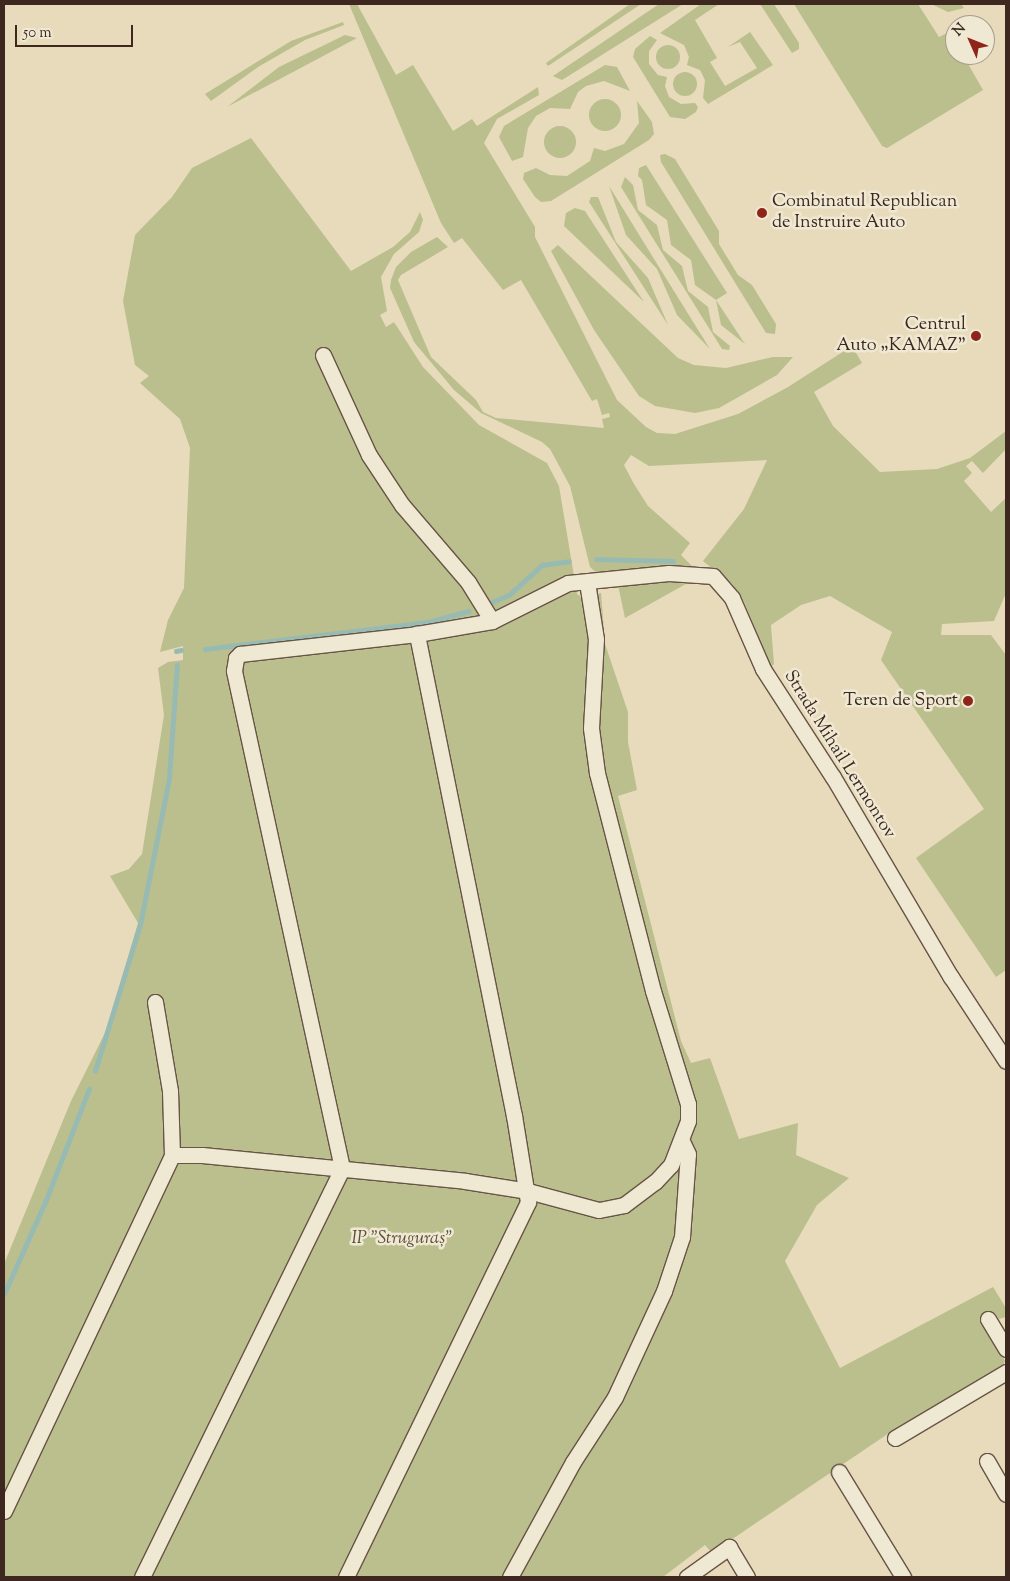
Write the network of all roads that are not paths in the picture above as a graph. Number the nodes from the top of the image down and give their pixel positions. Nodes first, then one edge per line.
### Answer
1 (323, 355) dead end
2 (587, 582) junction
3 (492, 621) junction
4 (417, 634) junction
5 (155, 1002) dead end
6 (1006, 1060) edge
7 (682, 1141) junction
8 (172, 1155) junction
9 (342, 1168) junction
10 (528, 1191) junction
11 (988, 1319) dead end
12 (1006, 1349) edge
13 (1006, 1372) edge
14 (896, 1438) dead end
15 (987, 1461) dead end
16 (840, 1472) dead end
17 (1006, 1494) edge
18 (4, 1511) edge
19 (142, 1577) edge
20 (346, 1577) edge
21 (510, 1577) edge
22 (687, 1577) edge
23 (747, 1577) edge
24 (903, 1577) edge

1 - 3 street
2 - 3 street, Strada Mihail Lermontov
2 - 6 street, Strada Mihail Lermontov
2 - 7 street
3 - 4 street, Strada Mihail Lermontov
4 - 9 street, Strada Mihail Lermontov
4 - 10 street
5 - 8 street
7 - 10 street
7 - 21 street
8 - 9 street
8 - 18 street
9 - 10 street
9 - 19 street
10 - 20 street
11 - 12 street
13 - 14 street
15 - 17 street
16 - 24 street
22 - 23 street

